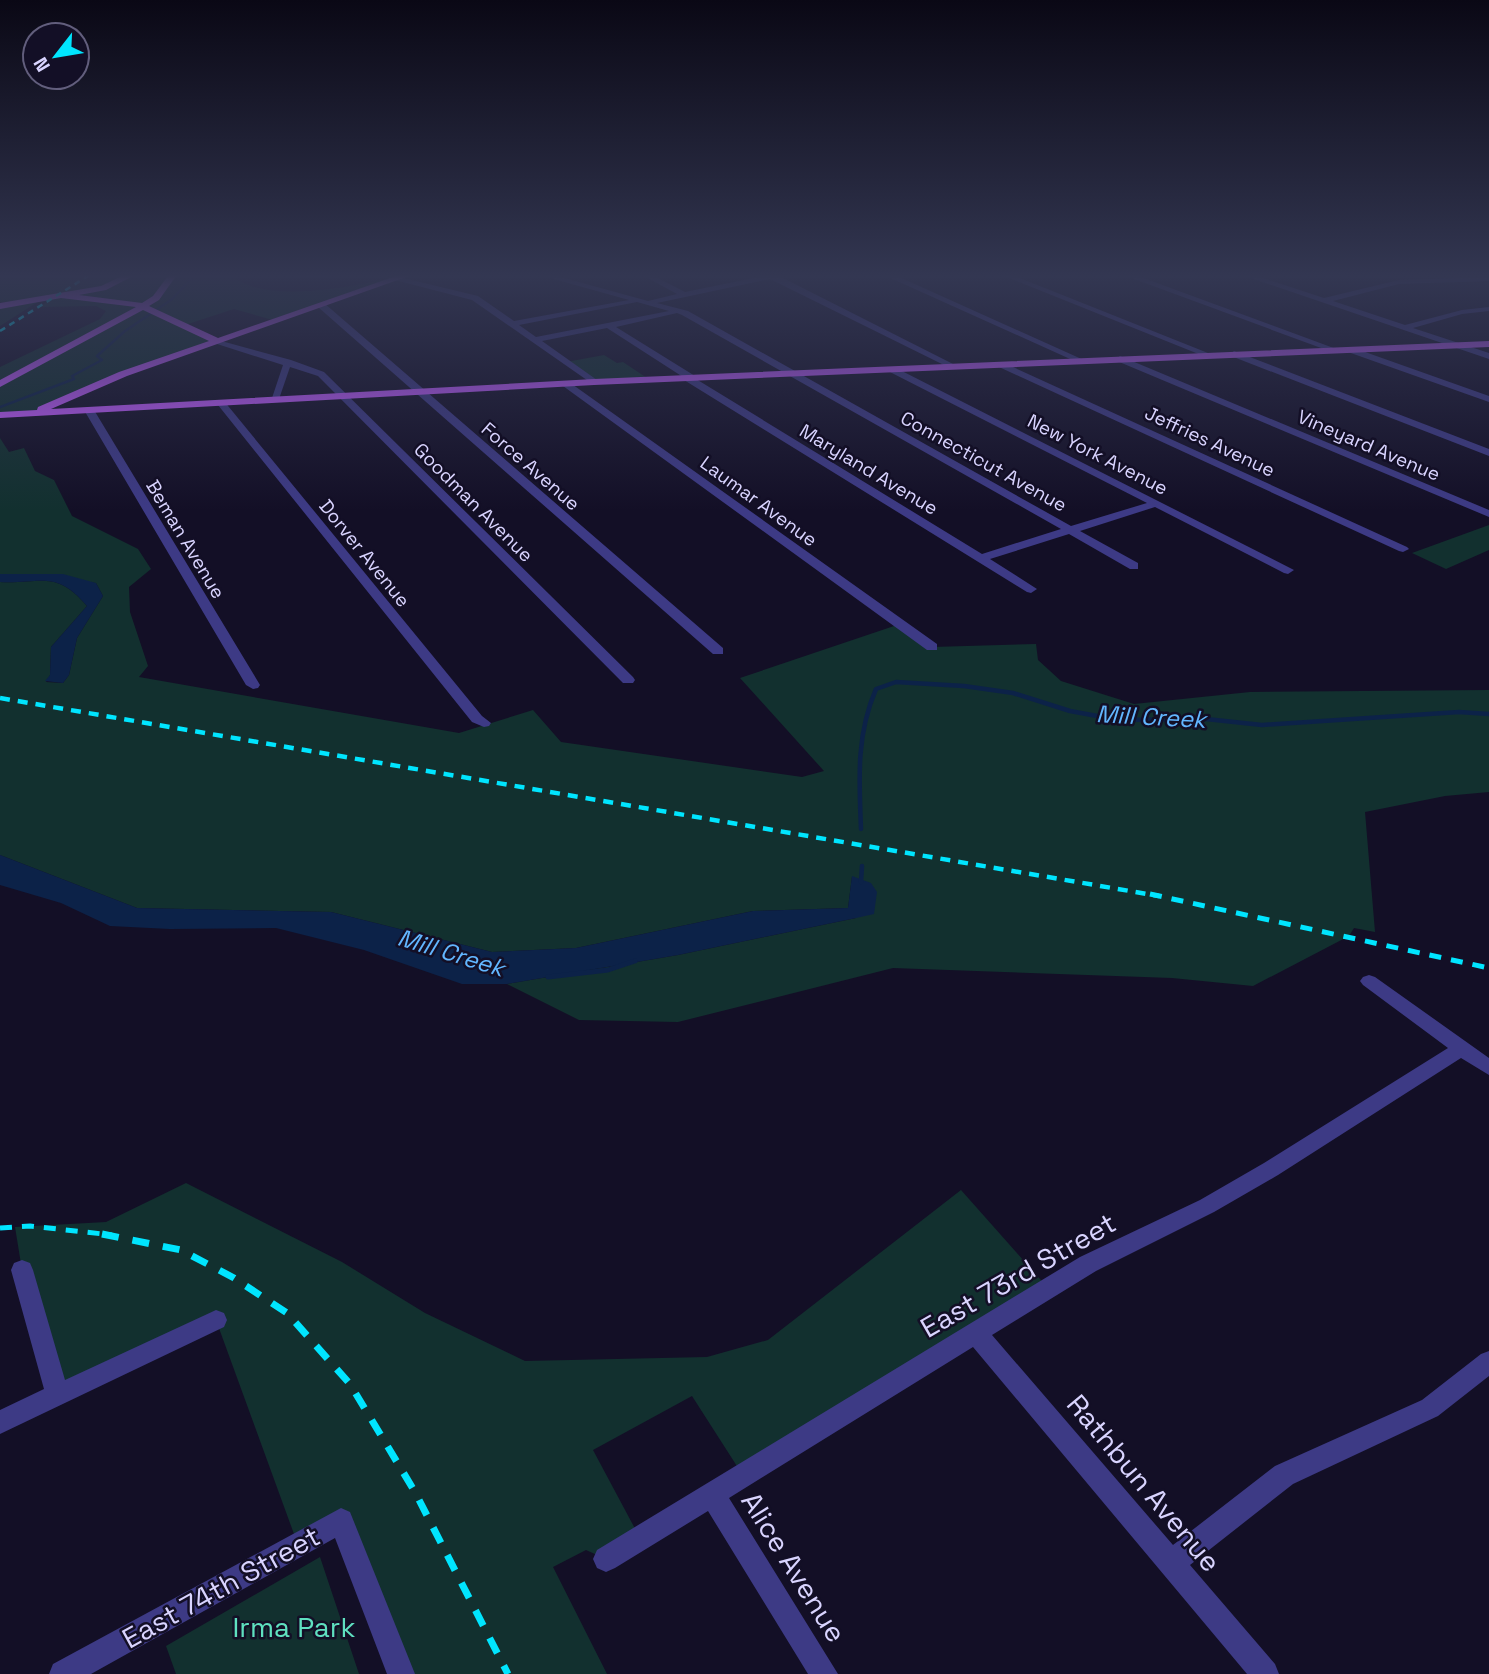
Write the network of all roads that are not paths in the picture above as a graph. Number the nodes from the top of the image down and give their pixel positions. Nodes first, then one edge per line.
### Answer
1 (56, 354) edge
2 (180, 354) edge
3 (261, 354) edge
4 (376, 354) edge
5 (555, 354) edge
6 (653, 354) edge
7 (756, 354) edge
8 (929, 354) edge
9 (1066, 354) edge
10 (1252, 354) edge
11 (1363, 354) edge
12 (1209, 355) joint
13 (1234, 355) junction
14 (1120, 359) junction
15 (1082, 361) junction
16 (288, 362) junction
17 (1002, 365) junction
18 (953, 366) junction
19 (891, 369) junction
20 (790, 373) junction
21 (690, 378) junction
22 (594, 382) junction
23 (0, 384) edge
24 (566, 384) junction
25 (418, 391) junction
26 (341, 396) junction
27 (274, 399) junction
28 (1489, 399) edge
29 (221, 403) junction
30 (89, 410) junction
31 (30, 414) junction
32 (3, 416) edge
33 (1489, 453) edge
34 (1157, 503) junction
35 (1489, 514) edge
36 (1072, 530) junction
37 (1403, 548) dead end
38 (981, 558) junction
39 (1134, 566) dead end
40 (1288, 570) dead end
41 (1031, 589) dead end
42 (932, 648) dead end
43 (718, 652) dead end
44 (628, 680) dead end
45 (253, 685) dead end
46 (484, 723) dead end
47 (1369, 981) dead end
48 (1462, 1048) junction
49 (1489, 1068) edge
50 (22, 1270) dead end
51 (216, 1320) dead end
52 (975, 1332) junction
53 (1489, 1362) edge
54 (57, 1395) junction
55 (0, 1422) edge
56 (711, 1493) junction
57 (606, 1559) dead end
58 (1170, 1564) junction
59 (64, 1674) edge
60 (401, 1674) edge
61 (824, 1674) edge
62 (1265, 1674) edge

1 - 23 main road
2 - 31 main road
3 - 16 street, Goodman Avenue
4 - 25 street, Force Avenue
5 - 22 street
6 - 21 street, Maryland Avenue
7 - 20 street, Connecticut Avenue
8 - 18 street
9 - 15 street
10 - 13 main road
11 - 28 street
12 - 13 main road
12 - 14 main road
13 - 33 street
14 - 15 main road
14 - 35 street, Vineyard Avenue
15 - 17 main road
16 - 26 street, Goodman Avenue
16 - 27 street
17 - 18 main road
17 - 37 street, Jeffries Avenue
18 - 19 main road
19 - 20 main road
19 - 34 street, New York Avenue
20 - 21 main road
20 - 36 street, Connecticut Avenue
21 - 22 main road
21 - 38 street, Maryland Avenue
22 - 24 main road
24 - 25 main road
24 - 42 street, Laumar Avenue
25 - 26 main road
25 - 43 street, Force Avenue
26 - 27 main road
26 - 44 street, Goodman Avenue
27 - 29 main road
29 - 30 main road
29 - 46 street, Dorver Avenue
30 - 31 main road
30 - 45 street, Beman Avenue
31 - 32 main road
34 - 36 street
34 - 40 street, New York Avenue
36 - 38 street
36 - 39 street, Connecticut Avenue
38 - 41 street, Maryland Avenue
47 - 48 street
48 - 49 street
48 - 52 street, East 73rd Street
50 - 54 street
51 - 54 street
52 - 56 street, East 73rd Street
52 - 58 street, Rathbun Avenue
53 - 58 street
54 - 55 street
56 - 57 street, East 73rd Street
56 - 61 street, Alice Avenue
58 - 62 street, Rathbun Avenue
59 - 60 street, East 74th Street

